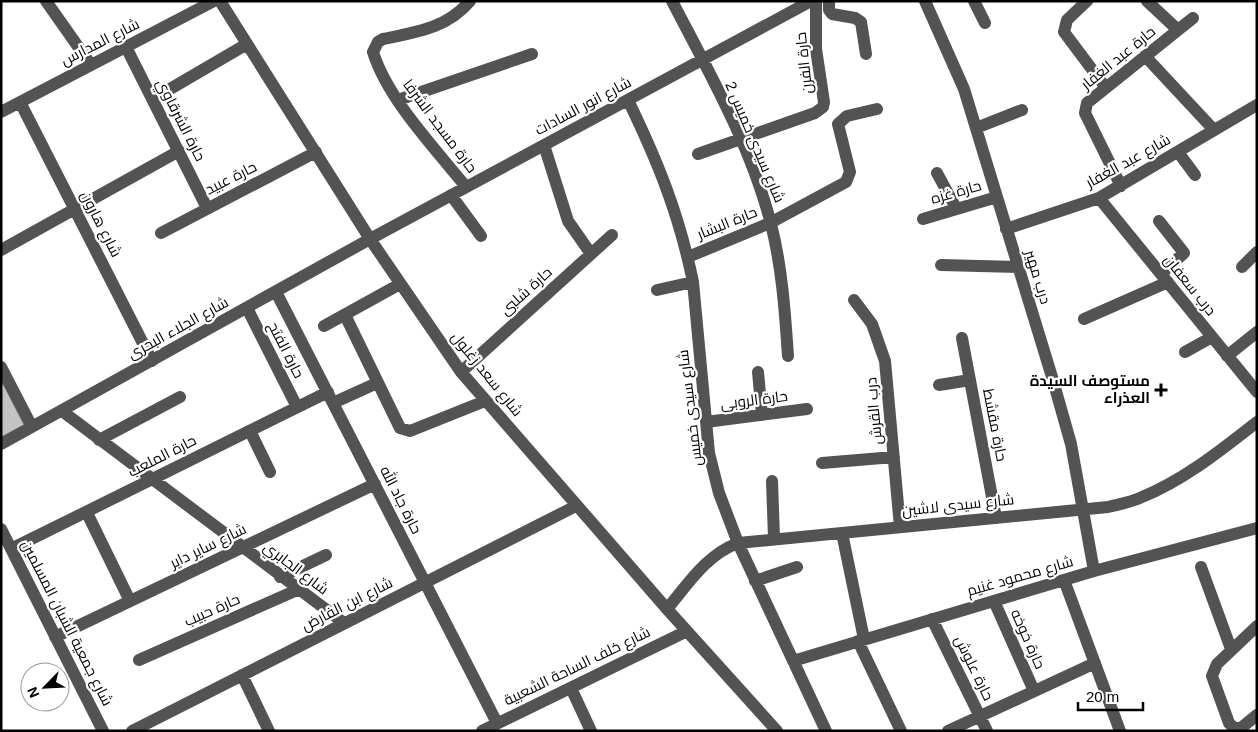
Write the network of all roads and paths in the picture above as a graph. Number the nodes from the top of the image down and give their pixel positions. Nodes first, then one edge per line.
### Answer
1 (46, 1) edge
2 (214, 1) edge
3 (220, 1) edge
4 (470, 1) edge
5 (672, 1) edge
6 (811, 1) edge
7 (816, 1) edge
8 (829, 1) edge
9 (925, 1) edge
10 (974, 1) edge
11 (1087, 1) edge
12 (1147, 1) edge
13 (1193, 18) dead end
14 (985, 23) dead end
15 (1178, 30) junction
16 (247, 44) junction
17 (126, 47) junction
18 (532, 54) dead end
19 (866, 54) dead end
20 (1145, 56) junction
21 (702, 60) junction
22 (91, 65) junction
23 (1106, 88) junction
24 (170, 89) dead end
25 (398, 100) junction
26 (628, 100) junction
27 (20, 102) junction
28 (1257, 105) edge
29 (877, 109) dead end
30 (1022, 110) dead end
31 (1, 112) edge
32 (976, 128) junction
33 (1214, 130) junction
34 (740, 139) junction
35 (544, 146) junction
36 (179, 152) junction
37 (316, 152) junction
38 (1178, 152) junction
39 (698, 154) dead end
40 (938, 173) dead end
41 (1195, 175) dead end
42 (1121, 186) junction
43 (466, 187) junction
44 (451, 195) junction
45 (997, 198) junction
46 (1099, 198) junction
47 (207, 208) junction
48 (956, 208) junction
49 (75, 209) junction
50 (923, 219) dead end
51 (1159, 221) dead end
52 (770, 223) junction
53 (1006, 229) junction
54 (161, 233) dead end
55 (612, 235) dead end
56 (481, 236) dead end
57 (370, 238) junction
58 (1, 250) edge
59 (1257, 252) edge
60 (591, 254) junction
61 (688, 257) junction
62 (941, 265) dead end
63 (1018, 267) junction
64 (1242, 267) dead end
65 (1164, 278) junction
66 (693, 282) junction
67 (400, 284) junction
68 (658, 290) dead end
69 (276, 292) junction
70 (854, 300) dead end
71 (247, 308) junction
72 (345, 315) junction
73 (1084, 319) dead end
74 (324, 326) dead end
75 (1257, 332) edge
76 (1212, 337) junction
77 (962, 338) dead end
78 (1185, 352) dead end
79 (788, 356) dead end
80 (1227, 356) junction
81 (152, 361) junction
82 (1, 367) edge
83 (461, 372) junction
84 (758, 372) dead end
85 (970, 380) junction
86 (377, 383) junction
87 (939, 385) dead end
88 (1257, 392) edge
89 (180, 396) dead end
90 (330, 397) junction
91 (485, 401) junction
92 (297, 408) junction
93 (807, 409) dead end
94 (62, 411) junction
95 (762, 415) junction
96 (706, 422) junction
97 (1257, 422) edge
98 (32, 427) junction
99 (250, 431) junction
100 (99, 440) junction
101 (1, 444) edge
102 (894, 457) junction
103 (822, 463) dead end
104 (270, 472) dead end
105 (152, 480) junction
106 (772, 481) dead end
107 (375, 484) junction
108 (576, 506) junction
109 (1083, 509) junction
110 (87, 513) junction
111 (996, 518) junction
112 (900, 527) junction
113 (1257, 528) edge
114 (1, 530) edge
115 (842, 533) junction
116 (774, 538) junction
117 (738, 543) junction
118 (241, 548) junction
119 (11, 549) junction
120 (326, 555) dead end
121 (797, 567) dead end
122 (1201, 568) dead end
123 (1094, 571) junction
124 (280, 577) junction
125 (1064, 580) junction
126 (755, 581) junction
127 (425, 582) junction
128 (297, 590) junction
129 (130, 601) junction
130 (994, 601) junction
131 (667, 609) junction
132 (932, 619) junction
133 (344, 623) junction
134 (1257, 626) edge
135 (686, 631) junction
136 (56, 637) junction
137 (861, 640) junction
138 (1231, 650) junction
139 (139, 660) dead end
140 (793, 661) junction
141 (1095, 663) junction
142 (242, 675) junction
143 (571, 688) junction
144 (1034, 691) junction
145 (1257, 715) edge
146 (980, 716) junction
147 (498, 723) junction
148 (1118, 730) edge
149 (103, 731) edge
150 (132, 731) edge
151 (270, 731) edge
152 (482, 731) edge
153 (591, 731) edge
154 (777, 731) edge
155 (826, 731) edge
156 (900, 731) edge
157 (948, 731) edge
158 (987, 731) edge

1 - 22 street
2 - 17 street, شارع المدارس
3 - 16 street, شارع سعد زغلول
4 - 25 street, حارة مسجد الشرفا
5 - 21 street, شارع سيدى خميس 2
6 - 21 street, شارع انور السادات
7 - 34 street, حارة الفرن
8 - 19 street
9 - 32 street, درب مهير
10 - 14 street
11 - 23 street
12 - 15 street
13 - 15 street, حارة عبد الغفار
15 - 20 street, حارة عبد الغفار
16 - 24 street
16 - 37 street, شارع سعد زغلول
17 - 22 street, شارع المدارس
17 - 36 street, حارة الشرقاوي
18 - 25 street
20 - 23 street, حارة عبد الغفار
20 - 33 street
21 - 26 street, شارع انور السادات
21 - 34 street, شارع سيدى خميس 2
22 - 27 street, شارع المدارس
23 - 42 street, حارة عبد الغفار
25 - 43 street, حارة مسجد الشرفا
26 - 35 street, شارع انور السادات
26 - 61 street, شارع سيدى خميس
27 - 31 street, شارع المدارس
27 - 49 street, شارع هارون
28 - 33 street, شارع عبد الغفار
29 - 52 street, حارة البشار
30 - 32 street
32 - 45 street, درب مهير
33 - 38 street, شارع عبد الغفار
34 - 39 street, حارة الفرن
34 - 52 street, شارع سيدى خميس 2
35 - 43 street, شارع انور السادات
35 - 60 street
36 - 47 street, حارة الشرقاوي
36 - 49 street
37 - 47 street, حارة عبيد
37 - 57 street, شارع سعد زغلول
38 - 41 street
38 - 42 street, شارع عبد الغفار
40 - 48 street
42 - 46 street, شارع عبد الغفار
43 - 44 street, شارع انور السادات
44 - 56 street
44 - 57 street, شارع انور السادات
45 - 48 street, حارة غزه
45 - 53 street, درب مهير
46 - 53 street, شارع عبد الغفار
46 - 65 street, درب سعفان
47 - 54 street, حارة عبيد
48 - 50 street, حارة غزه
49 - 58 street
49 - 81 street, شارع هارون
51 - 65 street
52 - 61 street, حارة البشار
52 - 79 street, شارع سيدى خميس 2
53 - 63 street, درب مهير
55 - 60 street, حارة شلبى
57 - 67 street, شارع سعد زغلول
57 - 69 street, شارع الجلاء البحرى
59 - 64 street
60 - 83 street, حارة شلبى
61 - 66 street, شارع سيدى خميس
62 - 63 street
63 - 109 street, درب مهير
65 - 73 street
65 - 76 street, درب سعفان
66 - 68 street
66 - 96 street, شارع سيدى خميس
67 - 72 street
67 - 83 street, شارع سعد زغلول
69 - 71 street, شارع الجلاء البحرى
69 - 90 street, حارة جاد الله
70 - 102 street, درب القرش
71 - 81 street, شارع الجلاء البحرى
71 - 92 street, حارة الفتح
72 - 74 street
72 - 86 street
75 - 80 street
76 - 78 street
76 - 80 street, درب سعفان
77 - 85 street, حارة مقشط
80 - 88 street, درب سعفان
81 - 94 street, شارع الجلاء البحرى
82 - 98 street
83 - 91 street, شارع سعد زغلول
84 - 95 street
85 - 87 street
85 - 111 street, حارة مقشط
86 - 90 street, حارة الملعب
86 - 91 street
89 - 100 street
90 - 92 street, حارة الملعب
90 - 107 street, حارة جاد الله
91 - 108 street, شارع سعد زغلول
92 - 99 street, حارة الملعب
93 - 95 street, حارة الروبى
94 - 98 street, شارع الجلاء البحرى
94 - 100 street, شارع الجابري
95 - 96 street, حارة الروبى
96 - 117 street, شارع سيدى خميس
97 - 109 street, شارع سيدى لاشين
98 - 101 street, شارع الجلاء البحرى
99 - 104 street
99 - 105 street, حارة الملعب
100 - 105 street, شارع الجابري
102 - 103 street
102 - 112 street, درب القرش
105 - 110 street, حارة الملعب
105 - 118 street, شارع الجابري
106 - 116 street
107 - 118 street, شارع ساير داير
107 - 127 street, حارة جاد الله
108 - 127 street, شارع ابن الفارض
108 - 131 street, شارع سعد زغلول
109 - 111 street, شارع سيدى لاشين
109 - 123 street, درب مهير
110 - 119 street, حارة الملعب
110 - 129 street
111 - 112 street, شارع سيدى لاشين
112 - 115 street, شارع سيدى لاشين
113 - 123 street, شارع محمود غنيم
114 - 119 street, شارع جمعية الشبان المسلمين
115 - 116 street, شارع سيدى لاشين
115 - 137 street
116 - 117 street, شارع سيدى لاشين
117 - 126 street, شارع سيدى خميس
117 - 131 street, شارع سيدى لاشين
118 - 124 street, شارع الجابري
118 - 129 street, شارع ساير داير
119 - 136 street, شارع جمعية الشبان المسلمين
120 - 124 street
121 - 126 street
122 - 138 street
123 - 125 street, شارع محمود غنيم
124 - 128 street, شارع الجابري
125 - 130 street, شارع محمود غنيم
125 - 141 street
126 - 140 street, شارع سيدى خميس
127 - 133 street, شارع ابن الفارض
127 - 147 street, حارة جاد الله
128 - 133 street, شارع الجابري
128 - 139 street, حارة حبيب
129 - 136 street, شارع ساير داير
130 - 132 street, شارع محمود غنيم
130 - 144 street, حارة خوخه
131 - 135 street, شارع سعد زغلول
132 - 137 street, شارع محمود غنيم
132 - 146 street, حارة علوش
133 - 142 street, شارع ابن الفارض
134 - 138 street
135 - 143 street, شارع خلف الساحة الشعبية
135 - 154 street, شارع سعد زغلول
136 - 149 street, شارع جمعية الشبان المسلمين
137 - 140 street, شارع محمود غنيم
137 - 156 street
138 - 145 street
140 - 155 street, شارع سيدى خميس
141 - 144 street
141 - 148 street
142 - 150 street, شارع ابن الفارض
142 - 151 street
143 - 147 street, شارع خلف الساحة الشعبية
143 - 153 street
144 - 146 street
146 - 157 street
146 - 158 street, حارة علوش
147 - 152 street, شارع خلف الساحة الشعبية

